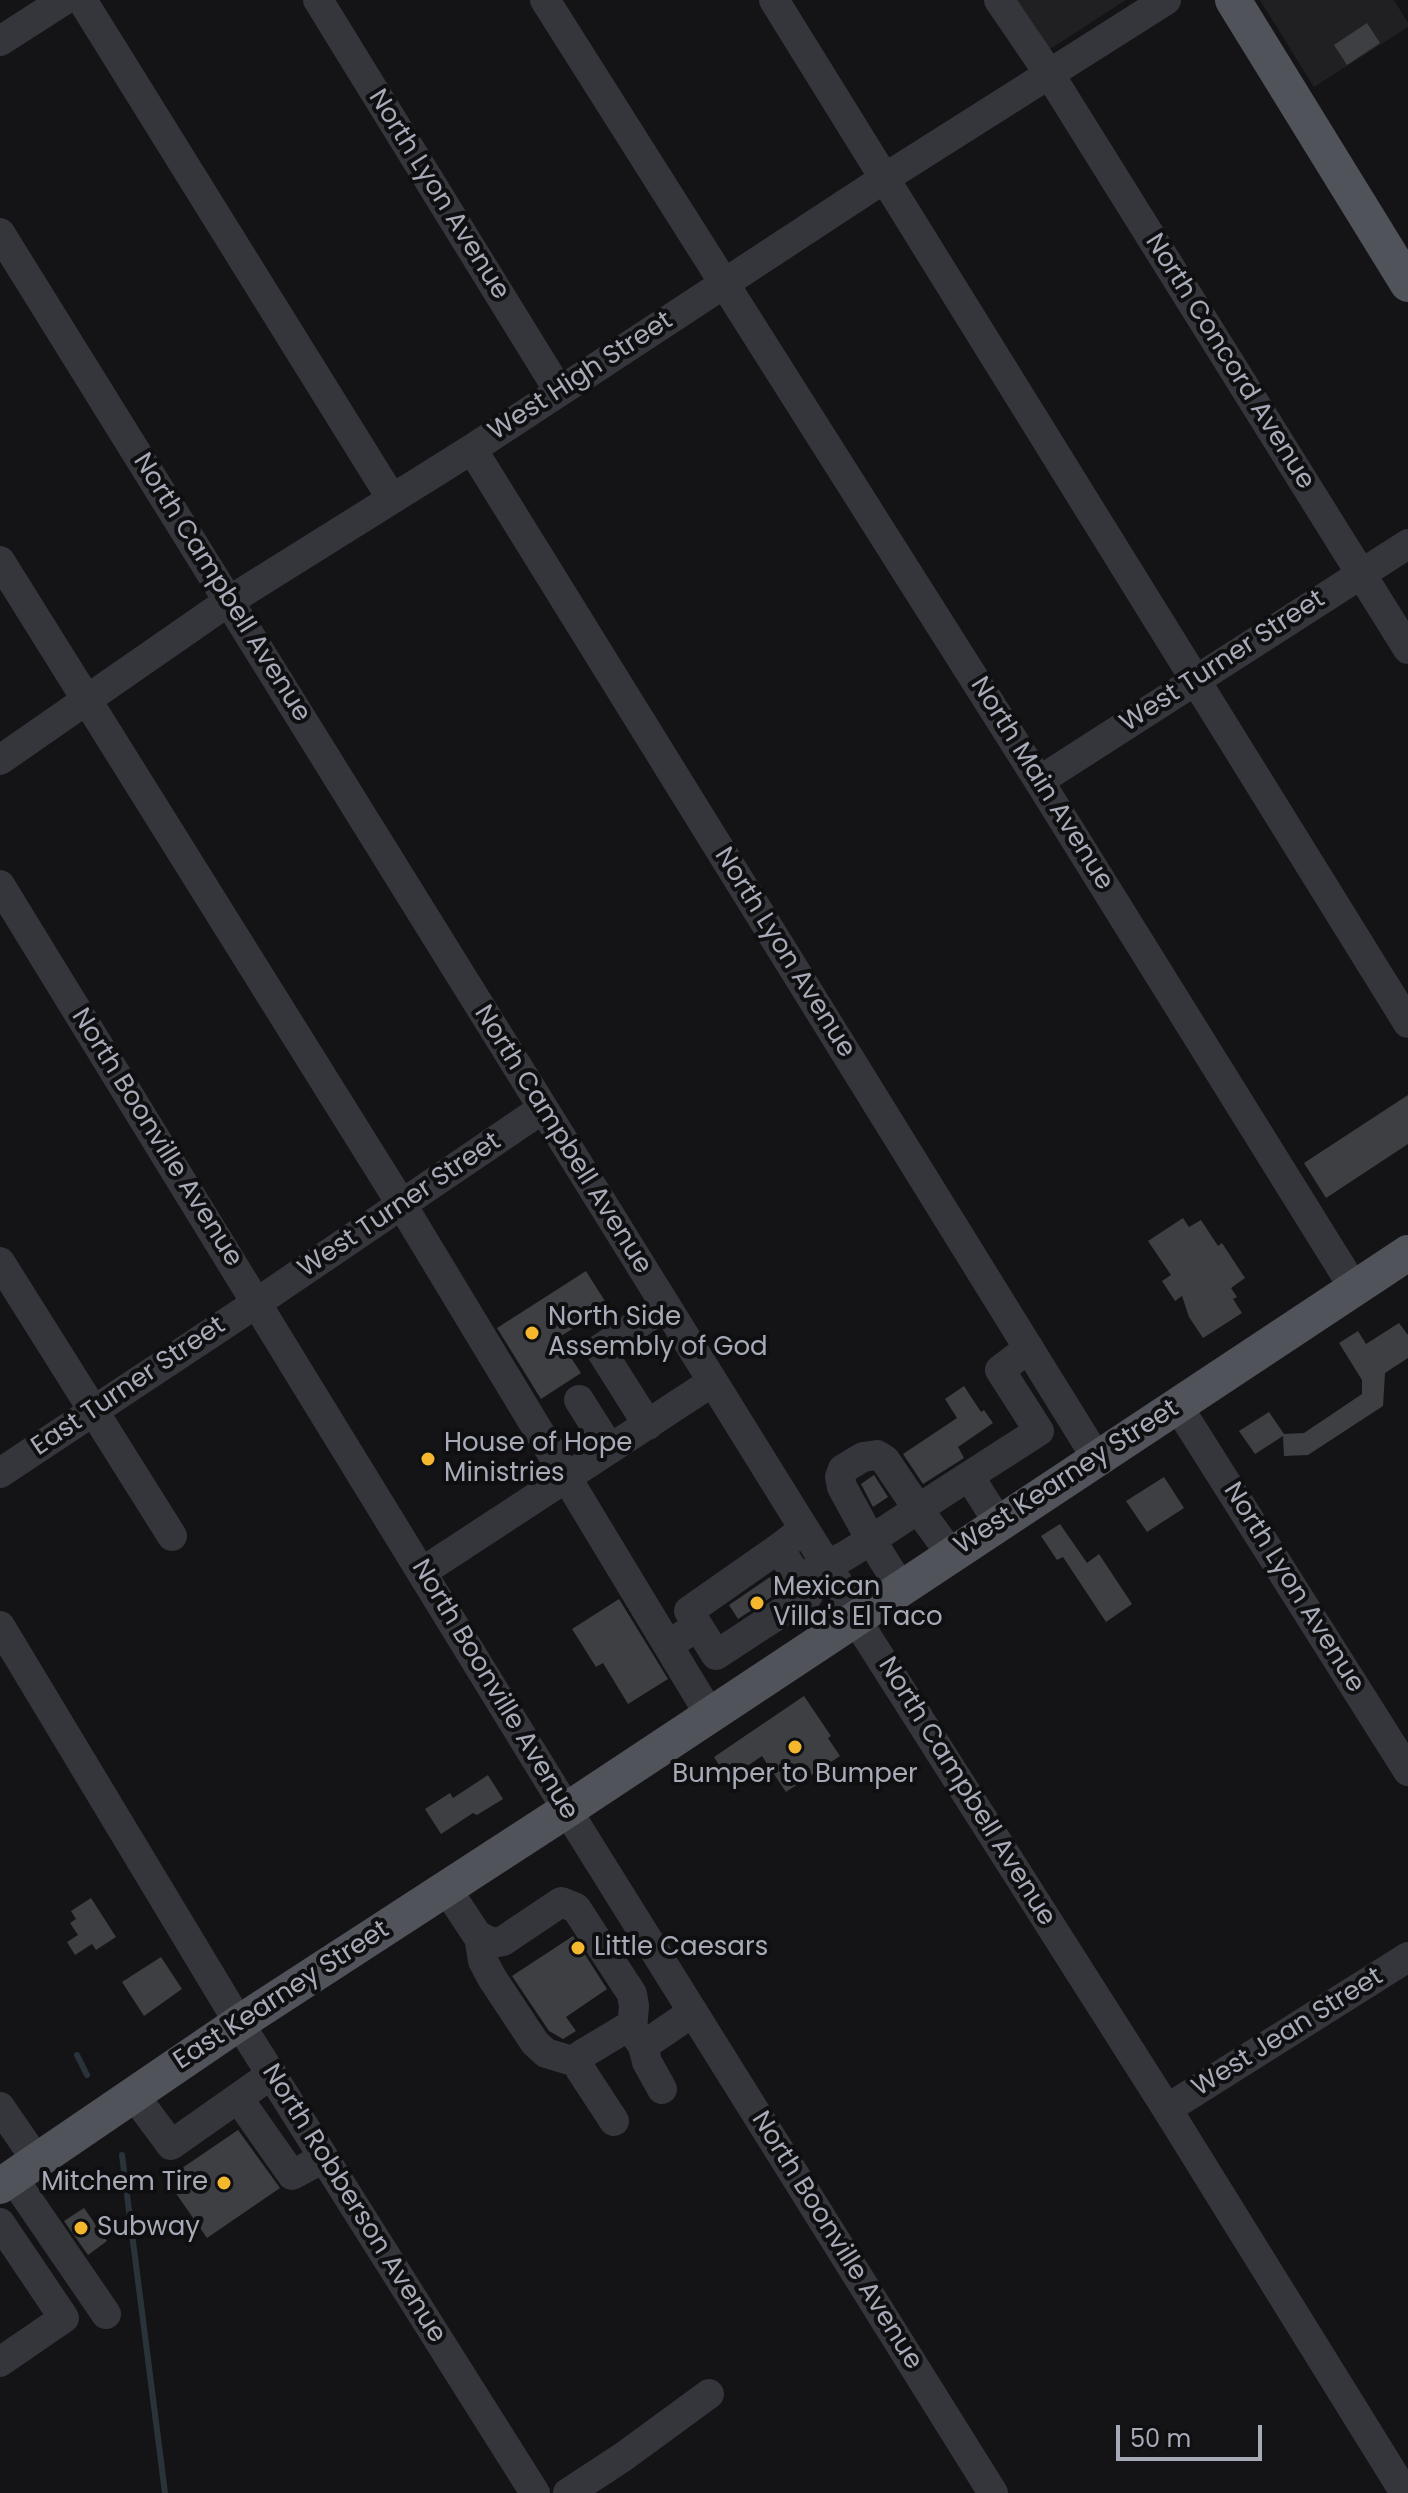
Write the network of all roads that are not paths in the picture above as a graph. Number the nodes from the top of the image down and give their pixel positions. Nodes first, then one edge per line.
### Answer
1 (64, 0) edge
2 (82, 0) edge
3 (318, 0) edge
4 (545, 0) edge
5 (774, 0) edge
6 (999, 0) edge
7 (1166, 0) edge
8 (1233, 0) edge
9 (0, 41) edge
10 (1050, 75) junction
11 (885, 178) junction
12 (0, 233) edge
13 (725, 283) junction
14 (1408, 284) edge
15 (559, 391) junction
16 (472, 449) junction
17 (392, 499) junction
18 (1408, 544) edge
19 (0, 561) edge
20 (1362, 574) junction
21 (229, 601) junction
22 (1408, 649) edge
23 (1195, 681) junction
24 (87, 700) junction
25 (0, 760) edge
26 (1039, 781) junction
27 (0, 885) edge
28 (1408, 1023) edge
29 (542, 1109) junction
30 (402, 1205) junction
31 (1408, 1253) edge
32 (0, 1262) edge
33 (1354, 1288) junction
34 (258, 1302) junction
35 (665, 1306) junction
36 (1029, 1348) junction
37 (712, 1382) junction
38 (579, 1400) dead end
39 (1177, 1405) junction
40 (93, 1411) junction
41 (648, 1425) junction
42 (610, 1449) junction
43 (1096, 1457) junction
44 (0, 1473) edge
45 (969, 1476) junction
46 (567, 1478) junction
47 (918, 1509) junction
48 (998, 1522) junction
49 (804, 1529) junction
50 (172, 1536) dead end
51 (871, 1540) junction
52 (779, 1548) junction
53 (951, 1554) junction
54 (826, 1565) junction
55 (422, 1572) junction
56 (901, 1588) junction
57 (797, 1591) junction
58 (855, 1618) junction
59 (764, 1624) junction
60 (0, 1626) edge
61 (698, 1626) junction
62 (820, 1641) junction
63 (668, 1645) junction
64 (789, 1662) junction
65 (710, 1715) junction
66 (1408, 1771) edge
67 (567, 1810) junction
68 (446, 1888) junction
69 (479, 1936) junction
70 (1408, 1957) edge
71 (693, 2012) junction
72 (239, 2023) junction
73 (637, 2038) junction
74 (579, 2063) junction
75 (272, 2074) junction
76 (662, 2089) dead end
77 (134, 2095) junction
78 (238, 2098) junction
79 (0, 2107) edge
80 (1167, 2109) junction
81 (614, 2121) dead end
82 (324, 2158) junction
83 (17, 2175) edge
84 (0, 2223) edge
85 (106, 2314) dead end
86 (0, 2362) edge
87 (709, 2394) dead end
88 (535, 2493) edge
89 (568, 2493) edge
90 (993, 2493) edge
91 (1405, 2493) edge

1 - 9 street
2 - 17 street
3 - 15 street, North Lyon Avenue
4 - 13 street, North Main Avenue
5 - 11 street
6 - 10 street, North Concord Avenue
7 - 10 street, West High Street
8 - 14 main road
10 - 11 street, West High Street
10 - 20 street, North Concord Avenue
11 - 13 street, West High Street
11 - 23 street
12 - 21 street, North Campbell Avenue
13 - 15 street, West High Street
13 - 26 street, North Main Avenue
15 - 16 street, West High Street
16 - 17 street, West High Street
16 - 36 street, North Lyon Avenue
17 - 21 street, West High Street
18 - 20 street, West Turner Street
19 - 24 street
20 - 22 street, North Concord Avenue
20 - 23 street, West Turner Street
21 - 24 street, West High Street
21 - 29 street, North Campbell Avenue
23 - 26 street, West Turner Street
23 - 28 street
24 - 25 street, West High Street
24 - 30 street
26 - 33 street, North Main Avenue
27 - 34 street, North Boonville Avenue
29 - 30 street, West Turner Street
29 - 35 street, North Campbell Avenue
30 - 34 street, West Turner Street
30 - 46 street
31 - 33 main road, West Kearney Street
32 - 40 street
33 - 39 main road, West Kearney Street
34 - 40 street, East Turner Street
34 - 55 street, North Boonville Avenue
35 - 37 street, North Campbell Avenue
35 - 41 street
36 - 43 street, North Lyon Avenue
36 - 45 street
37 - 41 street
37 - 49 street, North Campbell Avenue
38 - 42 street
39 - 43 main road, West Kearney Street
39 - 66 street, North Lyon Avenue
40 - 44 street, East Turner Street
40 - 50 street
41 - 42 street
42 - 46 street
43 - 48 main road, West Kearney Street
45 - 47 street
45 - 48 street
46 - 55 street
46 - 63 street
47 - 51 street
47 - 51 street
47 - 53 street
48 - 53 main road, West Kearney Street
49 - 52 street
49 - 54 street, North Campbell Avenue
51 - 54 street
51 - 56 street
52 - 57 street
52 - 61 street
53 - 56 main road, West Kearney Street
54 - 57 street
54 - 58 street, North Campbell Avenue
55 - 67 street, North Boonville Avenue
56 - 58 main road, West Kearney Street
57 - 59 street
57 - 62 street
58 - 62 main road, West Kearney Street
58 - 80 street, North Campbell Avenue
59 - 61 street
59 - 64 street
60 - 72 street, North Robberson Avenue
61 - 63 street
62 - 64 main road, West Kearney Street
63 - 65 street
64 - 65 main road, West Kearney Street
65 - 67 main road, West Kearney Street
67 - 68 main road, East Kearney Street
67 - 71 street, North Boonville Avenue
68 - 69 street
68 - 72 main road, East Kearney Street
69 - 73 street
69 - 74 street
70 - 80 street, West Jean Street
71 - 73 street
71 - 90 street, North Boonville Avenue
72 - 75 street, North Robberson Avenue
72 - 77 main road, East Kearney Street
73 - 74 street
73 - 76 street
74 - 81 street
75 - 78 street
75 - 82 street, North Robberson Avenue
77 - 78 street
77 - 83 main road, East Kearney Street
78 - 82 street
79 - 83 street
80 - 91 street, North Campbell Avenue
82 - 88 street, North Robberson Avenue
83 - 85 street
84 - 86 street
87 - 89 street

